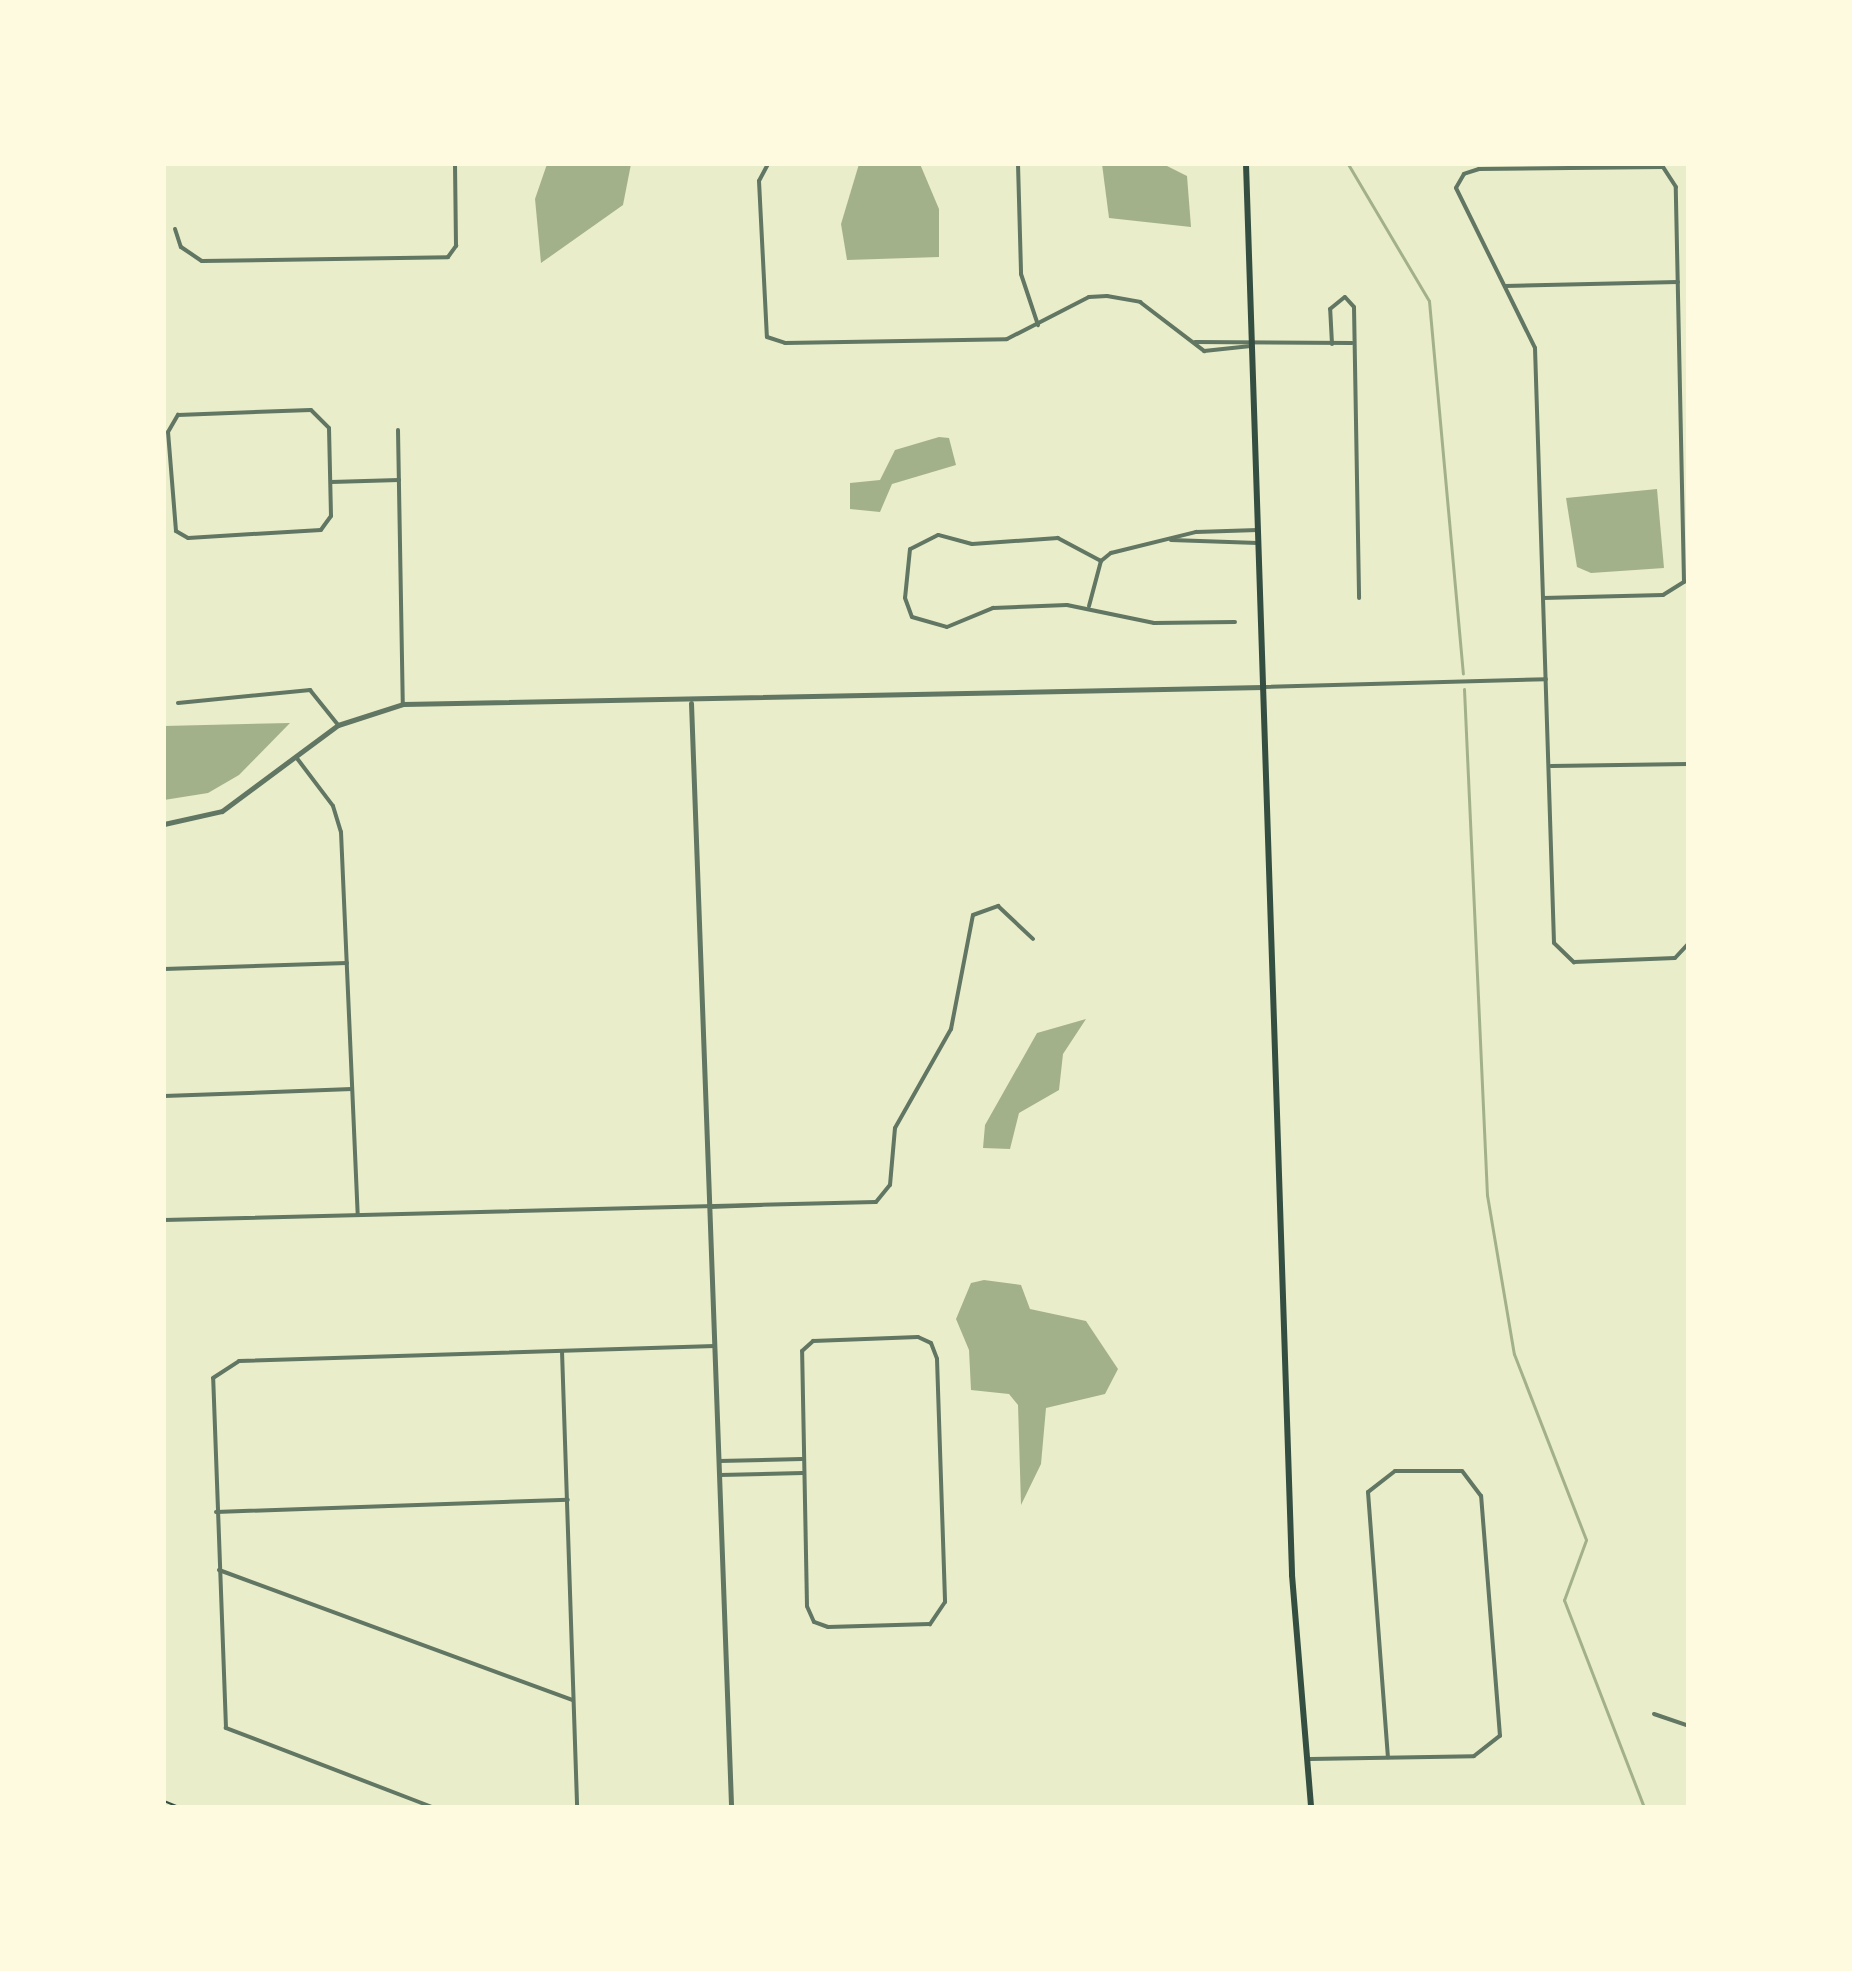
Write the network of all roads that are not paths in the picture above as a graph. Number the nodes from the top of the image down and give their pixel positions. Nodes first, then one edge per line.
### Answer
1 (455, 164) edge
2 (768, 164) edge
3 (1018, 164) edge
4 (1246, 164) edge
5 (175, 229) dead end
6 (1678, 282) junction
7 (1505, 286) junction
8 (1038, 325) junction
9 (1193, 342) junction
10 (1352, 343) junction
11 (1332, 344) junction
12 (1251, 346) junction
13 (1685, 421) edge
14 (398, 430) dead end
15 (399, 480) junction
16 (331, 482) junction
17 (1258, 530) junction
18 (1169, 539) junction
19 (1258, 543) junction
20 (1101, 561) junction
21 (1359, 598) dead end
22 (1543, 598) junction
23 (1089, 606) junction
24 (1235, 622) dead end
25 (1546, 679) junction
26 (1263, 687) junction
27 (178, 703) dead end
28 (691, 703) junction
29 (403, 704) junction
30 (338, 725) junction
31 (296, 757) junction
32 (1688, 764) edge
33 (1550, 766) junction
34 (164, 824) edge
35 (1033, 939) dead end
36 (1688, 944) edge
37 (347, 963) junction
38 (164, 969) edge
39 (352, 1089) junction
40 (164, 1096) edge
41 (761, 1205) junction
42 (708, 1207) junction
43 (358, 1215) junction
44 (164, 1220) edge
45 (715, 1346) junction
46 (562, 1351) junction
47 (764, 1459) junction
48 (802, 1459) junction
49 (719, 1461) junction
50 (803, 1473) junction
51 (765, 1474) junction
52 (720, 1475) junction
53 (568, 1500) junction
54 (216, 1512) junction
55 (219, 1570) junction
56 (573, 1700) junction
57 (1654, 1714) dead end
58 (1688, 1726) edge
59 (1388, 1757) junction
60 (1310, 1759) junction
61 (432, 1807) edge
62 (577, 1807) edge
63 (731, 1807) edge
64 (1311, 1807) edge

1 - 5 street
2 - 8 street
3 - 8 street
4 - 12 main road
6 - 7 street
6 - 7 street
6 - 13 street
7 - 22 street
8 - 9 street
9 - 12 street
9 - 12 street
10 - 11 street
10 - 11 street
10 - 21 street
11 - 12 street
12 - 17 main road
13 - 22 street
14 - 15 street
15 - 16 street
15 - 29 street
16 - 16 street
17 - 18 street
17 - 19 main road
18 - 19 street
18 - 20 street
19 - 26 main road
20 - 23 street
20 - 23 street
22 - 25 street
23 - 24 street
25 - 26 street
25 - 33 street
26 - 28 street
26 - 60 main road
27 - 30 street
28 - 29 street
28 - 42 street
29 - 30 street
30 - 31 street
31 - 34 street
31 - 37 street
32 - 33 street
33 - 36 street
35 - 41 street
37 - 38 street
37 - 39 street
39 - 40 street
39 - 43 street
41 - 42 street
41 - 42 street
42 - 43 street
42 - 45 street
43 - 44 street
45 - 46 street
45 - 49 street
46 - 53 street
46 - 54 street
47 - 48 street
47 - 49 street
47 - 51 street
48 - 50 street
48 - 50 street
49 - 52 street
50 - 51 street
51 - 52 street
52 - 63 street
53 - 54 street
53 - 56 street
54 - 55 street
55 - 56 street
55 - 61 street
56 - 62 street
57 - 58 street
59 - 59 street
59 - 60 street
60 - 64 main road

